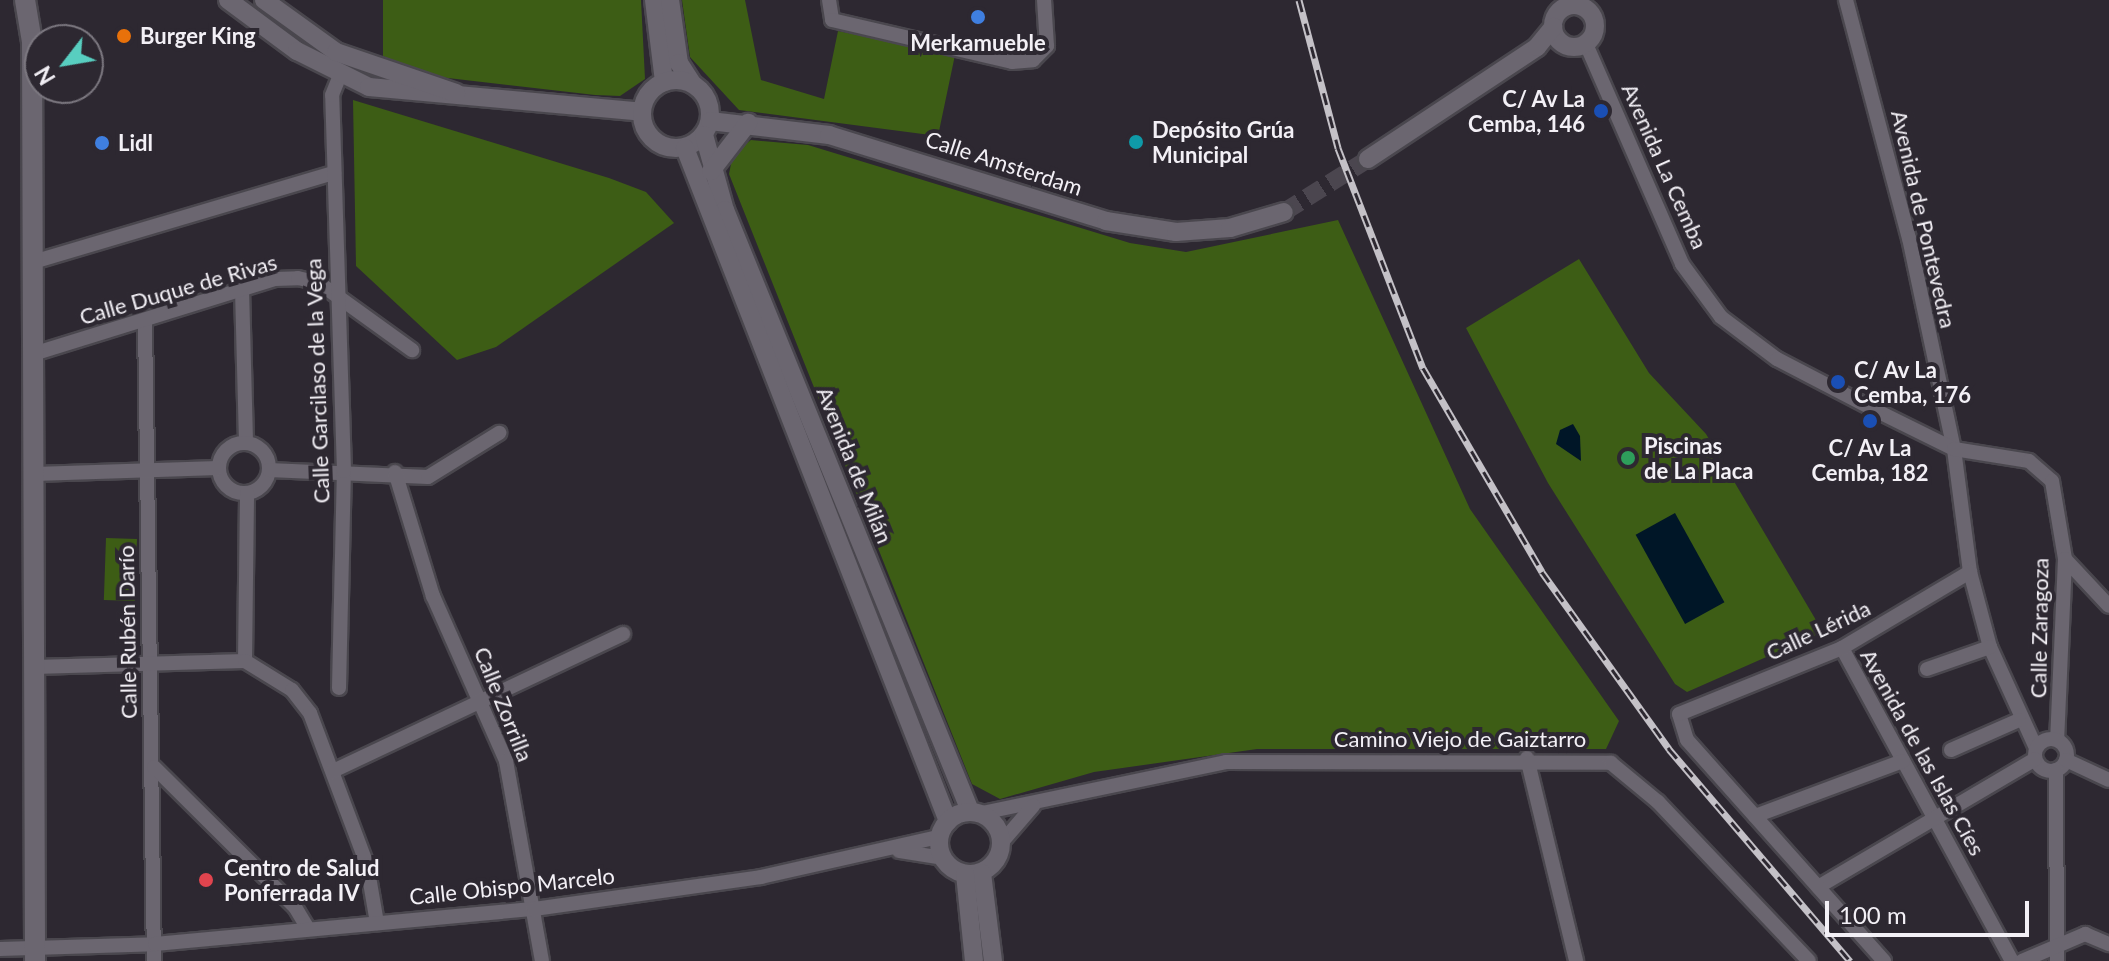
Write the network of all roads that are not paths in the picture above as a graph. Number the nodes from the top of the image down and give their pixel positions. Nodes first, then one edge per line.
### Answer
1 (25, 0) edge
2 (40, 0) edge
3 (228, 0) edge
4 (264, 0) edge
5 (654, 0) edge
6 (670, 0) edge
7 (829, 0) edge
8 (1044, 0) edge
9 (1846, 0) edge
10 (1564, 4) edge
11 (29, 24) edge
12 (35, 24) edge
13 (1553, 27) junction
14 (1586, 44) junction
15 (1565, 46) junction
16 (1537, 47) junction
17 (341, 73) junction
18 (664, 82) junction
19 (692, 83) junction
20 (466, 98) junction
21 (32, 104) edge
22 (642, 112) junction
23 (748, 123) junction
24 (707, 128) junction
25 (685, 148) junction
26 (1368, 159) tunnel mouth
27 (711, 171) junction
28 (334, 173) junction
29 (1284, 212) tunnel mouth
30 (33, 262) junction
31 (242, 289) junction
32 (337, 295) junction
33 (145, 320) junction
34 (412, 350) dead end
35 (33, 354) junction
36 (499, 433) dead end
37 (246, 443) junction
38 (1954, 449) junction
39 (219, 468) junction
40 (146, 470) junction
41 (269, 470) junction
42 (344, 471) junction
43 (395, 472) junction
44 (34, 474) junction
45 (247, 493) junction
46 (2065, 559) junction
47 (1970, 572) junction
48 (2109, 606) edge
49 (623, 634) dead end
50 (1990, 647) junction
51 (1842, 648) junction
52 (245, 661) junction
53 (148, 664) junction
54 (34, 667) junction
55 (1927, 669) dead end
56 (339, 688) dead end
57 (482, 699) junction
58 (2019, 720) junction
59 (2057, 740) junction
60 (1951, 750) dead end
61 (2036, 753) junction
62 (1527, 758) junction
63 (1903, 761) junction
64 (2061, 765) junction
65 (154, 767) junction
66 (333, 771) junction
67 (2109, 780) edge
68 (1033, 806) junction
69 (976, 812) junction
70 (1755, 816) junction
71 (1934, 818) junction
72 (943, 829) junction
73 (1002, 842) junction
74 (894, 851) junction
75 (943, 858) junction
76 (974, 874) junction
77 (1818, 887) junction
78 (534, 909) junction
79 (377, 923) junction
80 (308, 929) junction
81 (2058, 940) junction
82 (155, 944) junction
83 (2109, 944) edge
84 (0, 949) edge
85 (35, 954) edge
86 (154, 961) edge
87 (542, 961) edge
88 (974, 961) edge
89 (993, 961) edge
90 (1576, 961) edge
91 (1809, 961) edge
92 (1884, 961) edge
93 (2012, 961) edge
94 (2022, 961) edge
95 (2057, 961) edge

1 - 11 main road
2 - 12 main road
3 - 17 street
4 - 20 street
5 - 18 street
6 - 19 street
7 - 8 street
9 - 38 street, Avenida de Pontevedra
10 - 13 street
10 - 14 street
13 - 15 street
13 - 16 street
14 - 15 street
14 - 38 street, Avenida La Cemba
15 - 16 street
16 - 26 street
17 - 20 street
17 - 28 street, Calle Garcilaso de la Vega
18 - 19 street
18 - 22 street
19 - 24 street
20 - 22 street
21 - 30 main road
22 - 25 street
23 - 24 street, Calle Amsterdam
23 - 27 street
23 - 29 street, Calle Amsterdam
24 - 25 street
24 - 27 street, Avenida de Milán
25 - 72 street, Avenida de Milán
27 - 69 street, Avenida de Milán
28 - 30 street
28 - 32 street, Calle Garcilaso de la Vega
30 - 35 main road
31 - 32 street, Calle Duque de Rivas
31 - 33 street, Calle Duque de Rivas
31 - 37 street
32 - 34 street, Calle Duque de Rivas
32 - 42 street, Calle Garcilaso de la Vega
33 - 35 street, Calle Duque de Rivas
33 - 40 street, Calle Rubén Darío
35 - 44 main road
36 - 43 street
37 - 39 street
37 - 41 street
38 - 46 street, Calle Zaragoza
38 - 47 street, Avenida de Pontevedra
39 - 40 street
39 - 45 street
40 - 44 street
40 - 53 street, Calle Rubén Darío
41 - 42 street
41 - 45 street
42 - 43 street
42 - 56 street, Calle Garcilaso de la Vega
43 - 57 street, Calle Zorrilla
44 - 54 main road
45 - 52 street
46 - 48 street
46 - 59 street, Calle Zaragoza
47 - 50 street, Avenida de Pontevedra
47 - 51 street, Calle Lérida
49 - 57 street
50 - 55 street
50 - 58 street, Avenida de Pontevedra
51 - 63 street, Avenida de las Islas Cíes
51 - 70 street, Calle Lérida
52 - 53 street
52 - 66 street
53 - 54 street
53 - 65 street, Calle Rubén Darío
54 - 85 main road
57 - 66 street
57 - 78 street, Calle Zorrilla
58 - 60 street
58 - 61 street, Avenida de Pontevedra
59 - 61 street
59 - 64 street
61 - 64 street
61 - 71 street
62 - 68 street, Camino Viejo de Gaiztarro
62 - 90 street
62 - 91 street, Camino Viejo de Gaiztarro
63 - 70 street
63 - 71 street, Avenida de las Islas Cíes
64 - 67 street
64 - 81 street
65 - 80 street
65 - 82 street, Calle Rubén Darío
66 - 79 street
68 - 69 street, Camino Viejo de Gaiztarro
68 - 73 street
69 - 72 street
69 - 73 street
70 - 77 street
71 - 77 street
71 - 93 street, Avenida de las Islas Cíes
72 - 74 street, Calle Obispo Marcelo
72 - 75 street
73 - 76 street
74 - 75 street, Calle Obispo Marcelo
74 - 78 street, Calle Obispo Marcelo
75 - 76 street
76 - 88 street
76 - 89 street
77 - 92 street
78 - 79 street, Calle Obispo Marcelo
78 - 87 street, Calle Zorrilla
79 - 80 street, Calle Obispo Marcelo
80 - 82 street, Calle Obispo Marcelo
81 - 83 street
81 - 94 street
81 - 95 street
82 - 85 street, Calle Obispo Marcelo
82 - 86 street, Calle Rubén Darío
84 - 85 street, Calle Obispo Marcelo

